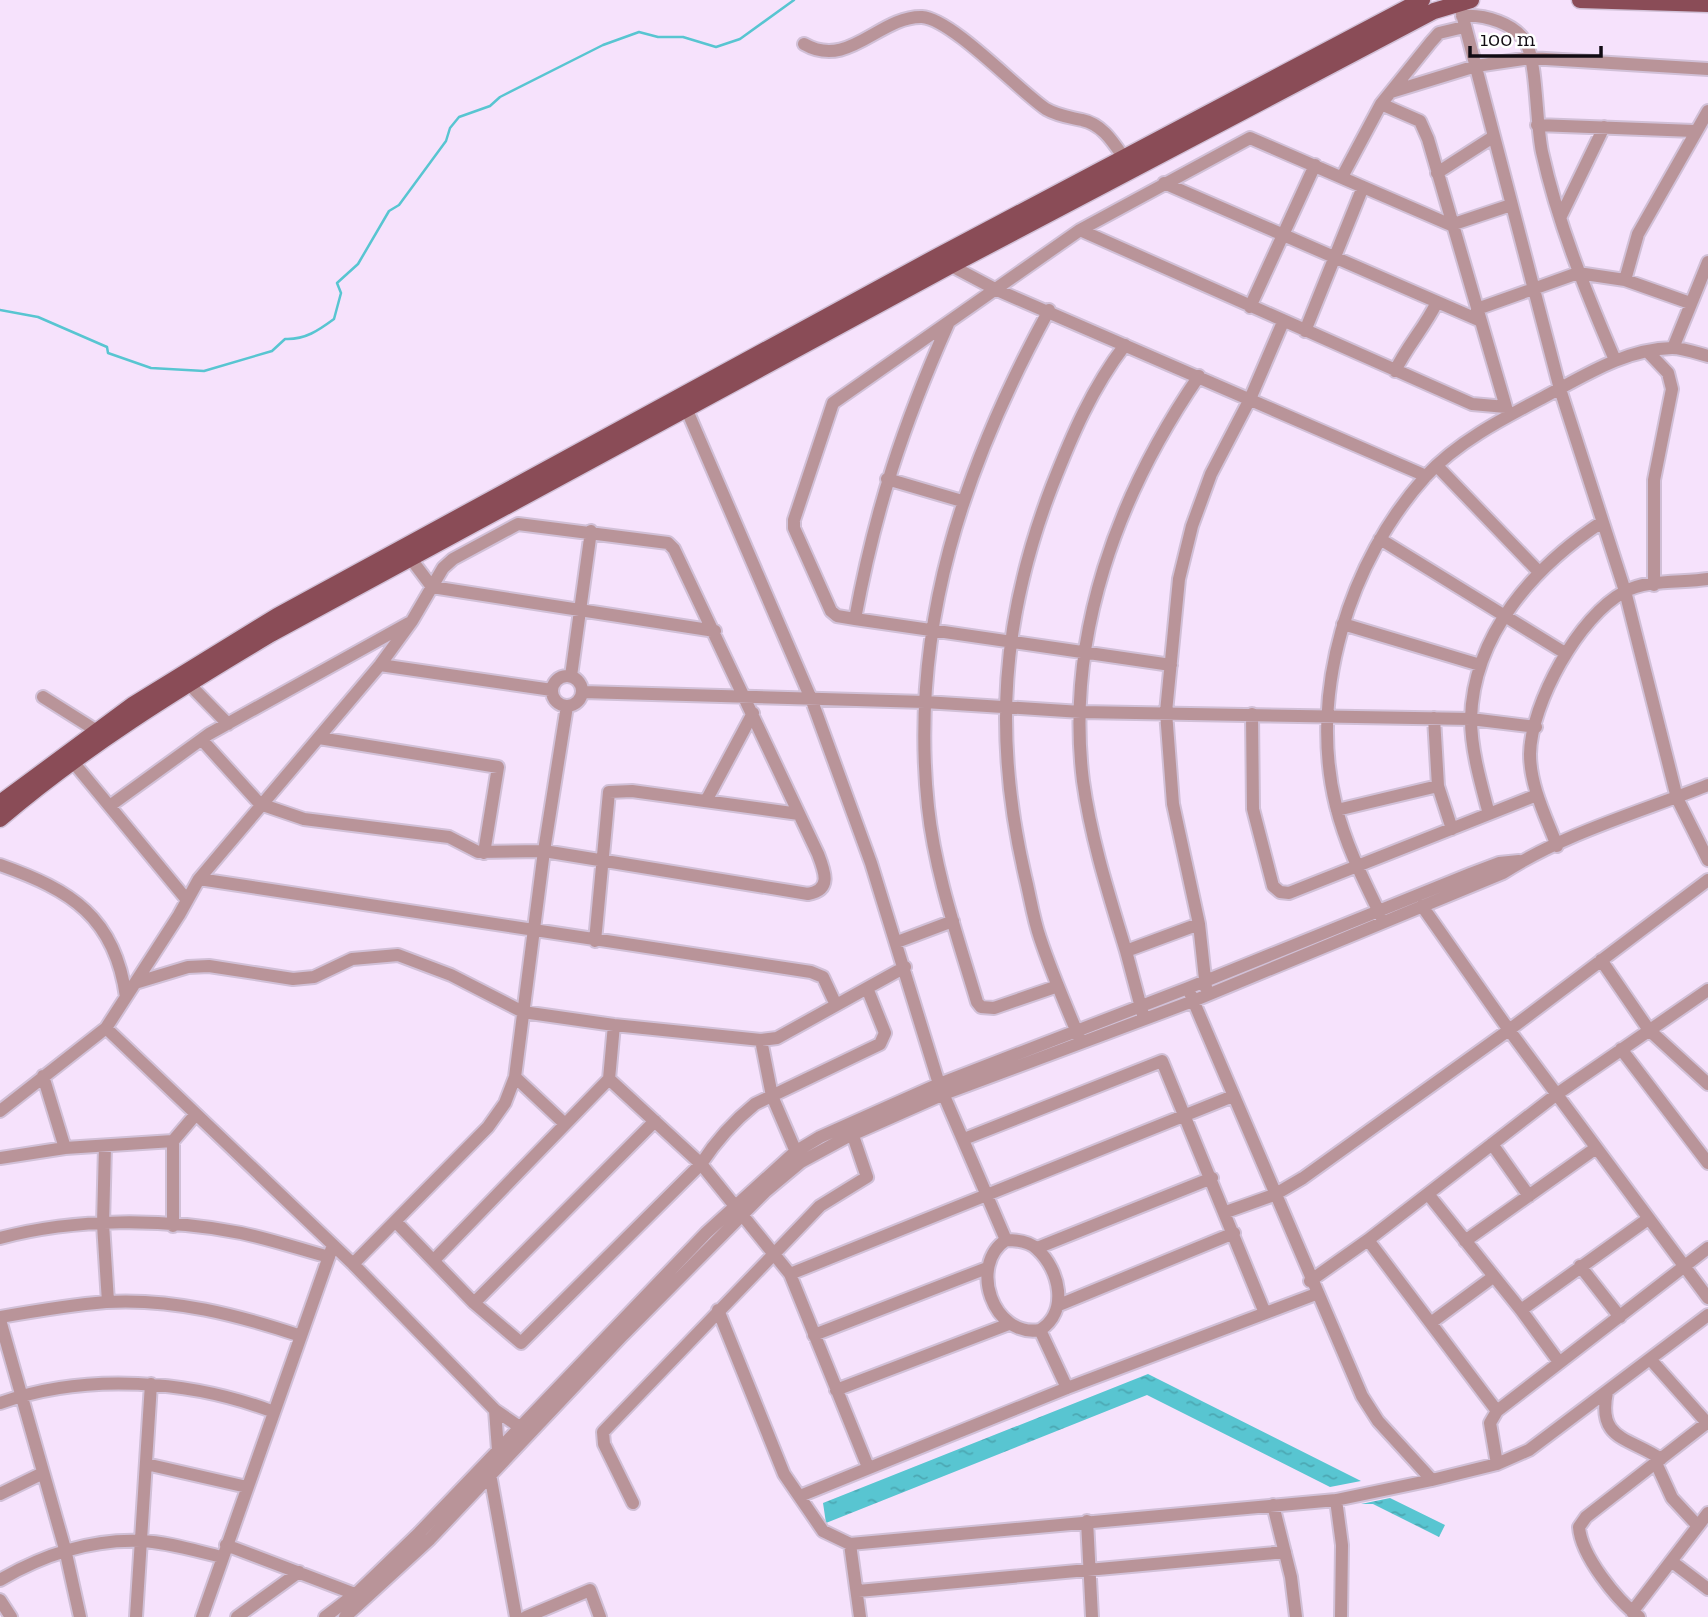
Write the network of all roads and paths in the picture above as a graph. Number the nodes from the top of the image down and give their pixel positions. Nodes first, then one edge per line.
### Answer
1 (1422, 0) edge
2 (1580, 0) edge
3 (1708, 4) edge
4 (1462, 7) edge
5 (804, 44) dead end
6 (1530, 58) junction
7 (1476, 66) junction
8 (1708, 69) edge
9 (1391, 92) junction
10 (1381, 104) junction
11 (1708, 111) edge
12 (1537, 125) junction
13 (1604, 127) junction
14 (1694, 131) junction
15 (1493, 136) junction
16 (1124, 158) junction
17 (1315, 165) junction
18 (1437, 173) junction
19 (1342, 177) junction
20 (1164, 183) junction
21 (1363, 187) junction
22 (1510, 205) junction
23 (1561, 216) junction
24 (1451, 225) junction
25 (1080, 230) junction
26 (1282, 234) junction
27 (1332, 256) junction
28 (943, 261) junction
29 (1708, 262) edge
30 (1578, 273) junction
31 (1625, 280) junction
32 (1532, 288) junction
33 (997, 290) junction
34 (1437, 302) junction
35 (1690, 303) junction
36 (1250, 307) junction
37 (1049, 310) junction
38 (1479, 315) junction
39 (1283, 322) junction
40 (948, 323) junction
41 (1305, 331) junction
42 (1125, 345) junction
43 (1673, 348) junction
44 (1648, 352) junction
45 (1708, 356) edge
46 (1615, 360) junction
47 (1395, 370) junction
48 (1199, 376) junction
49 (1560, 389) junction
50 (1251, 399) junction
51 (684, 403) junction
52 (1507, 411) junction
53 (1437, 466) junction
54 (1426, 476) junction
55 (887, 479) junction
56 (962, 501) junction
57 (1602, 522) junction
58 (591, 531) junction
59 (1380, 539) junction
60 (411, 559) junction
61 (1539, 572) junction
62 (1708, 579) edge
63 (1654, 585) junction
64 (432, 587) junction
65 (1625, 591) junction
66 (581, 612) junction
67 (1505, 614) junction
68 (855, 619) junction
69 (412, 621) junction
70 (1343, 624) junction
71 (715, 631) junction
72 (933, 631) junction
73 (1012, 640) junction
74 (1084, 653) junction
75 (1565, 653) junction
76 (380, 665) junction
77 (1171, 665) junction
78 (1480, 665) junction
79 (571, 676) junction
80 (188, 683) junction
81 (552, 690) junction
82 (583, 692) junction
83 (43, 697) dead end
84 (746, 699) junction
85 (811, 701) junction
86 (925, 702) junction
87 (567, 706) junction
88 (1004, 706) junction
89 (1081, 712) junction
90 (1166, 712) junction
91 (753, 713) junction
92 (1252, 714) junction
93 (1329, 716) junction
94 (1434, 718) junction
95 (1471, 719) junction
96 (229, 724) junction
97 (1536, 727) junction
98 (97, 731) junction
99 (319, 738) junction
100 (202, 740) junction
101 (74, 762) junction
102 (1708, 785) edge
103 (1438, 786) junction
104 (1537, 795) junction
105 (1677, 798) junction
106 (706, 801) junction
107 (0, 803) edge
108 (260, 804) junction
109 (111, 805) junction
110 (1337, 810) junction
111 (799, 814) junction
112 (1489, 814) junction
113 (0, 819) edge
114 (1452, 829) junction
115 (1558, 846) junction
116 (544, 851) junction
117 (484, 853) junction
118 (603, 860) junction
119 (1708, 860) edge
120 (0, 865) edge
121 (1358, 868) junction
122 (199, 878) junction
123 (1708, 880) edge
124 (1447, 890) junction
125 (187, 900) junction
126 (1422, 906) junction
127 (1381, 917) junction
128 (953, 921) junction
129 (1199, 924) junction
130 (533, 932) junction
131 (595, 941) junction
132 (897, 942) junction
133 (1126, 951) junction
134 (1287, 955) junction
135 (1601, 960) junction
136 (905, 967) junction
137 (1206, 981) junction
138 (135, 983) junction
139 (1058, 986) junction
140 (867, 988) junction
141 (1708, 990) edge
142 (1190, 994) junction
143 (1207, 995) junction
144 (126, 997) junction
145 (836, 1005) junction
146 (523, 1012) junction
147 (1142, 1013) junction
148 (614, 1025) junction
149 (106, 1028) junction
150 (1509, 1030) junction
151 (1649, 1030) junction
152 (1079, 1037) junction
153 (761, 1040) junction
154 (1621, 1049) junction
155 (43, 1076) junction
156 (515, 1077) junction
157 (609, 1079) junction
158 (1708, 1084) edge
159 (941, 1089) junction
160 (1557, 1094) junction
161 (772, 1096) junction
162 (1233, 1096) junction
163 (0, 1111) edge
164 (196, 1114) junction
165 (1187, 1115) junction
166 (655, 1121) junction
167 (565, 1124) junction
168 (851, 1129) junction
169 (964, 1139) junction
170 (173, 1142) junction
171 (1492, 1144) junction
172 (105, 1146) junction
173 (65, 1148) junction
174 (1597, 1148) junction
175 (798, 1157) junction
176 (0, 1158) edge
177 (1708, 1163) edge
178 (701, 1164) junction
179 (1212, 1178) junction
180 (987, 1194) junction
181 (1428, 1194) junction
182 (1274, 1195) junction
183 (1528, 1196) junction
184 (740, 1209) junction
185 (1226, 1212) junction
186 (1648, 1219) junction
187 (396, 1222) junction
188 (103, 1224) junction
189 (173, 1226) junction
190 (1234, 1233) junction
191 (0, 1238) edge
192 (1006, 1240) junction
193 (1368, 1240) junction
194 (1465, 1241) junction
195 (1037, 1248) junction
196 (1708, 1248) edge
197 (331, 1251) junction
198 (773, 1252) junction
199 (435, 1259) junction
200 (353, 1264) junction
201 (1580, 1266) junction
202 (987, 1268) junction
203 (1684, 1269) junction
204 (790, 1274) junction
205 (1493, 1277) junction
206 (1310, 1281) junction
207 (1316, 1294) junction
208 (1708, 1298) edge
209 (108, 1302) junction
210 (474, 1303) junction
211 (1059, 1305) junction
212 (718, 1310) junction
213 (1521, 1310) junction
214 (1265, 1313) junction
215 (1708, 1315) edge
216 (1620, 1317) junction
217 (0, 1318) edge
218 (1432, 1322) junction
219 (1009, 1324) junction
220 (1040, 1330) junction
221 (814, 1335) junction
222 (301, 1336) junction
223 (1650, 1359) junction
224 (1559, 1362) junction
225 (151, 1384) junction
226 (1067, 1388) junction
227 (836, 1390) junction
228 (1607, 1392) junction
229 (21, 1395) junction
230 (0, 1403) edge
231 (495, 1410) junction
232 (1497, 1410) junction
233 (274, 1412) junction
234 (1708, 1423) edge
235 (524, 1430) junction
236 (498, 1450) junction
237 (1658, 1461) junction
238 (146, 1464) junction
239 (1497, 1464) junction
240 (868, 1467) junction
241 (43, 1473) junction
242 (489, 1474) junction
243 (1433, 1480) junction
244 (247, 1487) junction
245 (468, 1491) junction
246 (0, 1494) edge
247 (1336, 1500) junction
248 (804, 1501) junction
249 (633, 1503) dead end
250 (1273, 1505) junction
251 (1708, 1513) edge
252 (1087, 1521) junction
253 (1698, 1526) junction
254 (142, 1541) junction
255 (850, 1544) junction
256 (65, 1549) junction
257 (224, 1551) junction
258 (1285, 1552) junction
259 (1671, 1560) junction
260 (299, 1572) junction
261 (1089, 1572) junction
262 (0, 1580) edge
263 (374, 1584) junction
264 (1708, 1590) edge
265 (858, 1591) junction
266 (355, 1594) junction
267 (0, 1600) edge
268 (1636, 1614) edge
269 (11, 1617) edge
270 (80, 1617) edge
271 (136, 1617) edge
272 (202, 1617) edge
273 (237, 1617) edge
274 (325, 1617) edge
275 (345, 1617) edge
276 (516, 1617) edge
277 (526, 1617) edge
278 (600, 1617) edge
279 (860, 1617) edge
280 (1091, 1617) edge
281 (1296, 1617) edge
282 (1342, 1617) edge

1 - 16 main road
2 - 3 main road
4 - 6 street
4 - 7 street
4 - 9 street
4 - 28 main road
5 - 16 street
6 - 7 street
6 - 8 street
6 - 12 street
7 - 9 street
7 - 15 street
9 - 10 street
10 - 18 street
10 - 19 street
11 - 14 street
12 - 13 street
12 - 23 street
13 - 14 street
13 - 23 street
14 - 31 street
15 - 18 street
15 - 22 street
16 - 28 main road
17 - 19 street
17 - 20 street
17 - 26 street
18 - 24 street
19 - 21 street
20 - 25 street
20 - 26 street
21 - 24 street
21 - 27 street
22 - 24 street
22 - 32 street
23 - 30 street
24 - 38 street
25 - 33 street
25 - 36 street
26 - 27 street
26 - 36 street
27 - 34 street
27 - 41 street
28 - 33 street
28 - 51 main road
29 - 35 street
30 - 31 street
30 - 32 street
30 - 46 street
31 - 35 street
32 - 38 street
32 - 49 street
33 - 37 street
33 - 40 street
34 - 38 street
34 - 47 street
35 - 43 street
36 - 39 street
37 - 42 street
37 - 56 street
38 - 52 street
39 - 41 street
39 - 50 street
40 - 55 street
40 - 68 street
41 - 47 street
42 - 48 street
42 - 73 street
43 - 44 street
43 - 45 street
44 - 46 street
44 - 63 street
46 - 49 street
47 - 52 street
48 - 50 street
48 - 74 street
49 - 52 street
49 - 57 street
50 - 54 street
50 - 77 street
51 - 60 main road
51 - 85 street
51 - 98 main road
52 - 53 street
53 - 54 street
53 - 61 street
54 - 59 street
55 - 56 street
55 - 68 street
56 - 72 street
57 - 61 street
57 - 65 street
58 - 64 street
58 - 66 street
58 - 71 street
59 - 67 street
59 - 70 street
60 - 64 street
60 - 80 main road
61 - 67 street
62 - 63 street
63 - 65 street
64 - 66 street
64 - 69 street
65 - 75 street
65 - 105 street
66 - 71 street
66 - 79 street
67 - 75 street
67 - 78 street
68 - 72 street
69 - 76 street
69 - 96 street
70 - 78 street
70 - 93 street
71 - 84 street
72 - 73 street
72 - 86 street
73 - 74 street
73 - 88 street
74 - 77 street
74 - 89 street
75 - 97 street
76 - 81 street
76 - 99 street
77 - 90 street
78 - 95 street
79 - 81 street
79 - 82 street
80 - 96 street
80 - 101 main road
81 - 87 street
82 - 84 street
82 - 87 street
83 - 98 street
84 - 85 street
84 - 91 street
85 - 86 street
85 - 132 street
86 - 88 street
86 - 128 street
87 - 116 street
88 - 89 street
88 - 139 street
89 - 90 street
89 - 133 street
90 - 92 street
90 - 129 street
91 - 106 street
91 - 111 street
92 - 93 street
92 - 121 street
93 - 94 street
93 - 110 street
94 - 95 street
94 - 103 street
95 - 97 street
95 - 112 street
96 - 100 street
97 - 104 street
98 - 107 main road
99 - 108 street
99 - 117 street
100 - 108 street
100 - 109 street
101 - 109 street
101 - 113 main road
102 - 105 street
103 - 110 street
103 - 114 street
104 - 112 street
104 - 115 street
105 - 115 street
105 - 119 street
106 - 111 street
106 - 118 street
108 - 117 street
108 - 122 street
109 - 125 street
110 - 121 street
111 - 118 street
112 - 114 street
114 - 121 street
115 - 124 street
116 - 117 street
116 - 118 street
116 - 130 street
118 - 131 street
120 - 144 street
121 - 127 street
122 - 125 street
122 - 130 street
123 - 135 street
124 - 126 street
124 - 127 street
125 - 138 street
126 - 127 street
126 - 150 street
127 - 134 street
128 - 132 street
128 - 139 street
129 - 133 street
129 - 137 street
130 - 131 street
130 - 146 street
131 - 145 street
132 - 136 street
133 - 147 street
134 - 137 street
134 - 143 street
135 - 150 street
135 - 151 street
136 - 140 street
136 - 159 street
137 - 142 street
137 - 143 street
138 - 144 street
138 - 146 street
139 - 152 street
140 - 145 street
140 - 161 street
141 - 151 street
142 - 143 street
142 - 147 street
142 - 162 street
144 - 149 street
145 - 153 street
146 - 148 street
146 - 156 street
147 - 152 street
148 - 153 street
148 - 157 street
149 - 155 street
149 - 164 street
150 - 160 street
150 - 182 street
151 - 154 street
151 - 158 street
152 - 159 street
153 - 161 street
154 - 160 street
154 - 177 street
155 - 163 street
155 - 173 street
156 - 167 street
156 - 187 street
157 - 166 street
157 - 167 street
159 - 168 street
159 - 169 street
160 - 171 street
160 - 174 street
161 - 175 street
161 - 178 street
162 - 165 street
162 - 182 street
164 - 170 street
164 - 197 street
165 - 169 street
165 - 179 street
165 - 180 street
166 - 178 street
166 - 210 street
167 - 199 street
168 - 175 street
168 - 198 street
169 - 180 street
170 - 172 street
170 - 189 street
171 - 181 street
171 - 183 street
172 - 173 street
172 - 188 street
173 - 176 street
174 - 183 street
174 - 186 street
175 - 184 street
178 - 184 street
178 - 210 street
179 - 185 street
179 - 195 street
180 - 192 street
180 - 204 street
181 - 193 street
181 - 194 street
182 - 185 street
182 - 206 street
183 - 194 street
184 - 198 street
184 - 235 street
185 - 190 street
186 - 201 street
186 - 203 street
187 - 199 street
187 - 200 street
188 - 189 street
188 - 191 street
188 - 209 street
189 - 197 street
190 - 211 street
190 - 214 street
192 - 195 street
192 - 202 street
193 - 206 street
193 - 218 street
194 - 205 street
195 - 211 street
196 - 203 street
197 - 200 street
197 - 222 street
198 - 204 street
198 - 212 street
199 - 210 street
200 - 231 street
201 - 213 street
201 - 216 street
202 - 219 street
202 - 221 street
203 - 208 street
203 - 216 street
204 - 221 street
205 - 213 street
205 - 218 street
206 - 207 street
207 - 214 street
207 - 243 street
209 - 217 street
209 - 222 street
211 - 220 street
212 - 248 street
212 - 249 street
213 - 224 street
214 - 226 street
215 - 223 street
216 - 224 street
217 - 229 street
218 - 232 street
219 - 220 street
219 - 227 street
220 - 226 street
221 - 227 street
222 - 233 street
223 - 228 street
223 - 234 street
224 - 232 street
225 - 229 street
225 - 233 street
225 - 238 street
226 - 240 street
227 - 240 street
228 - 237 street
228 - 239 street
229 - 230 street
229 - 241 street
231 - 235 street
231 - 236 street
232 - 239 street
233 - 244 street
234 - 237 street
235 - 236 street
235 - 242 street
236 - 245 street
237 - 253 street
237 - 268 street
238 - 244 street
238 - 254 street
239 - 243 street
240 - 248 street
241 - 246 street
241 - 256 street
242 - 245 street
242 - 276 street
243 - 247 street
244 - 257 street
245 - 263 street
247 - 250 street
247 - 282 street
248 - 255 street
250 - 252 street
250 - 258 street
251 - 253 street
252 - 255 street
252 - 261 street
253 - 259 street
254 - 256 street
254 - 257 street
254 - 271 street
255 - 265 street
256 - 262 street
256 - 270 street
257 - 260 street
257 - 272 street
258 - 261 street
258 - 281 street
259 - 264 street
259 - 268 street
260 - 266 street
260 - 273 street
261 - 265 street
261 - 280 street
263 - 266 street
263 - 275 street
265 - 279 street
266 - 274 street
267 - 269 street
277 - 278 street

